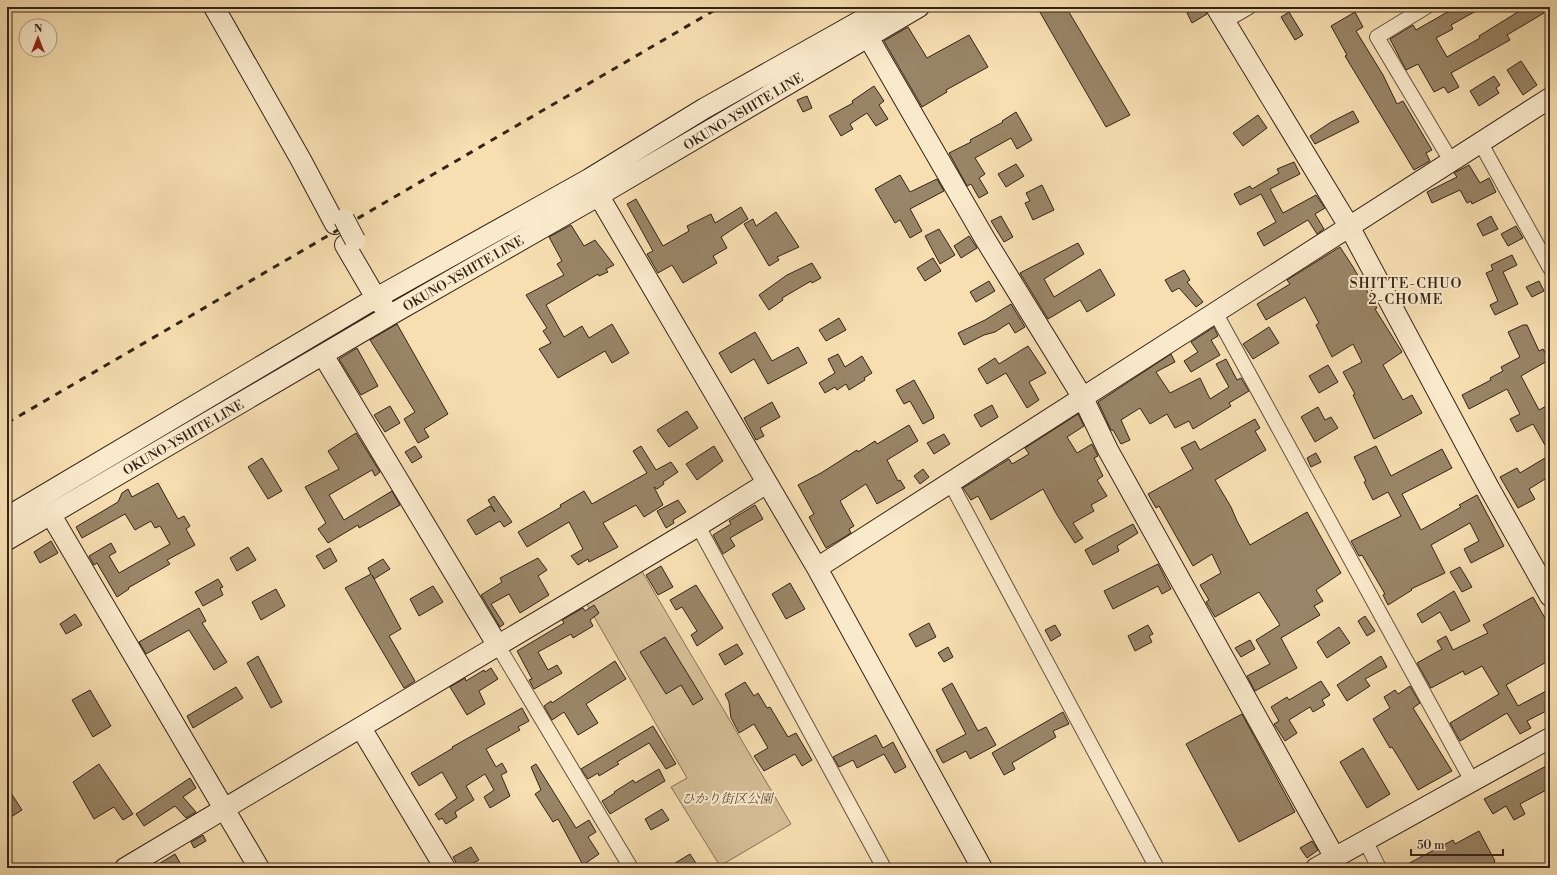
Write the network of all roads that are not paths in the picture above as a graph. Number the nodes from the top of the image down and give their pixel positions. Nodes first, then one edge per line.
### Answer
1 (214, 7) edge
2 (223, 7) edge
3 (885, 7) edge
4 (919, 7) edge
5 (1249, 7) edge
6 (1426, 7) edge
7 (1220, 14) edge
8 (868, 37) junction
9 (1550, 98) edge
10 (1480, 142) junction
11 (1451, 161) junction
12 (589, 179) junction
13 (598, 196) junction
14 (339, 222) junction
15 (1350, 228) junction
16 (1550, 268) edge
17 (381, 295) junction
18 (1215, 312) junction
19 (392, 314) junction
20 (323, 355) junction
21 (1083, 398) junction
22 (950, 482) junction
23 (767, 483) junction
24 (51, 515) junction
25 (7, 518) edge
26 (698, 526) junction
27 (7, 540) edge
28 (817, 568) junction
29 (1550, 596) edge
30 (498, 646) junction
31 (361, 728) junction
32 (1550, 738) edge
33 (1472, 781) junction
34 (224, 809) junction
35 (1366, 842) junction
36 (1335, 858) junction
37 (125, 868) edge
38 (259, 868) edge
39 (445, 868) edge
40 (631, 868) edge
41 (884, 868) edge
42 (982, 868) edge
43 (1157, 868) edge
44 (1316, 868) edge
45 (1379, 868) edge

1 - 14 street
2 - 14 street
3 - 12 street, OKUNO-YSHITE LINE
4 - 8 street, OKUNO-YSHITE LINE
5 - 7 street
6 - 11 street
7 - 15 street
8 - 13 street, OKUNO-YSHITE LINE
8 - 21 street
9 - 10 street
10 - 11 street
10 - 16 street
11 - 15 street
12 - 13 street
12 - 17 street, OKUNO-YSHITE LINE
13 - 19 street, OKUNO-YSHITE LINE
13 - 23 street
14 - 17 street
15 - 18 street
15 - 29 street
17 - 19 street
17 - 25 street, OKUNO-YSHITE LINE
18 - 21 street
18 - 33 street
19 - 20 street, OKUNO-YSHITE LINE
20 - 24 street, OKUNO-YSHITE LINE
20 - 30 street
21 - 22 street
21 - 36 street
22 - 28 street
22 - 43 street
23 - 26 street
23 - 28 street
24 - 27 street, OKUNO-YSHITE LINE
24 - 34 street
26 - 30 street
26 - 41 street
28 - 42 street
30 - 31 street
30 - 40 street
31 - 34 street
31 - 39 street
32 - 33 street
33 - 35 street
34 - 37 street
34 - 38 street
35 - 36 street
35 - 45 street
36 - 44 street

